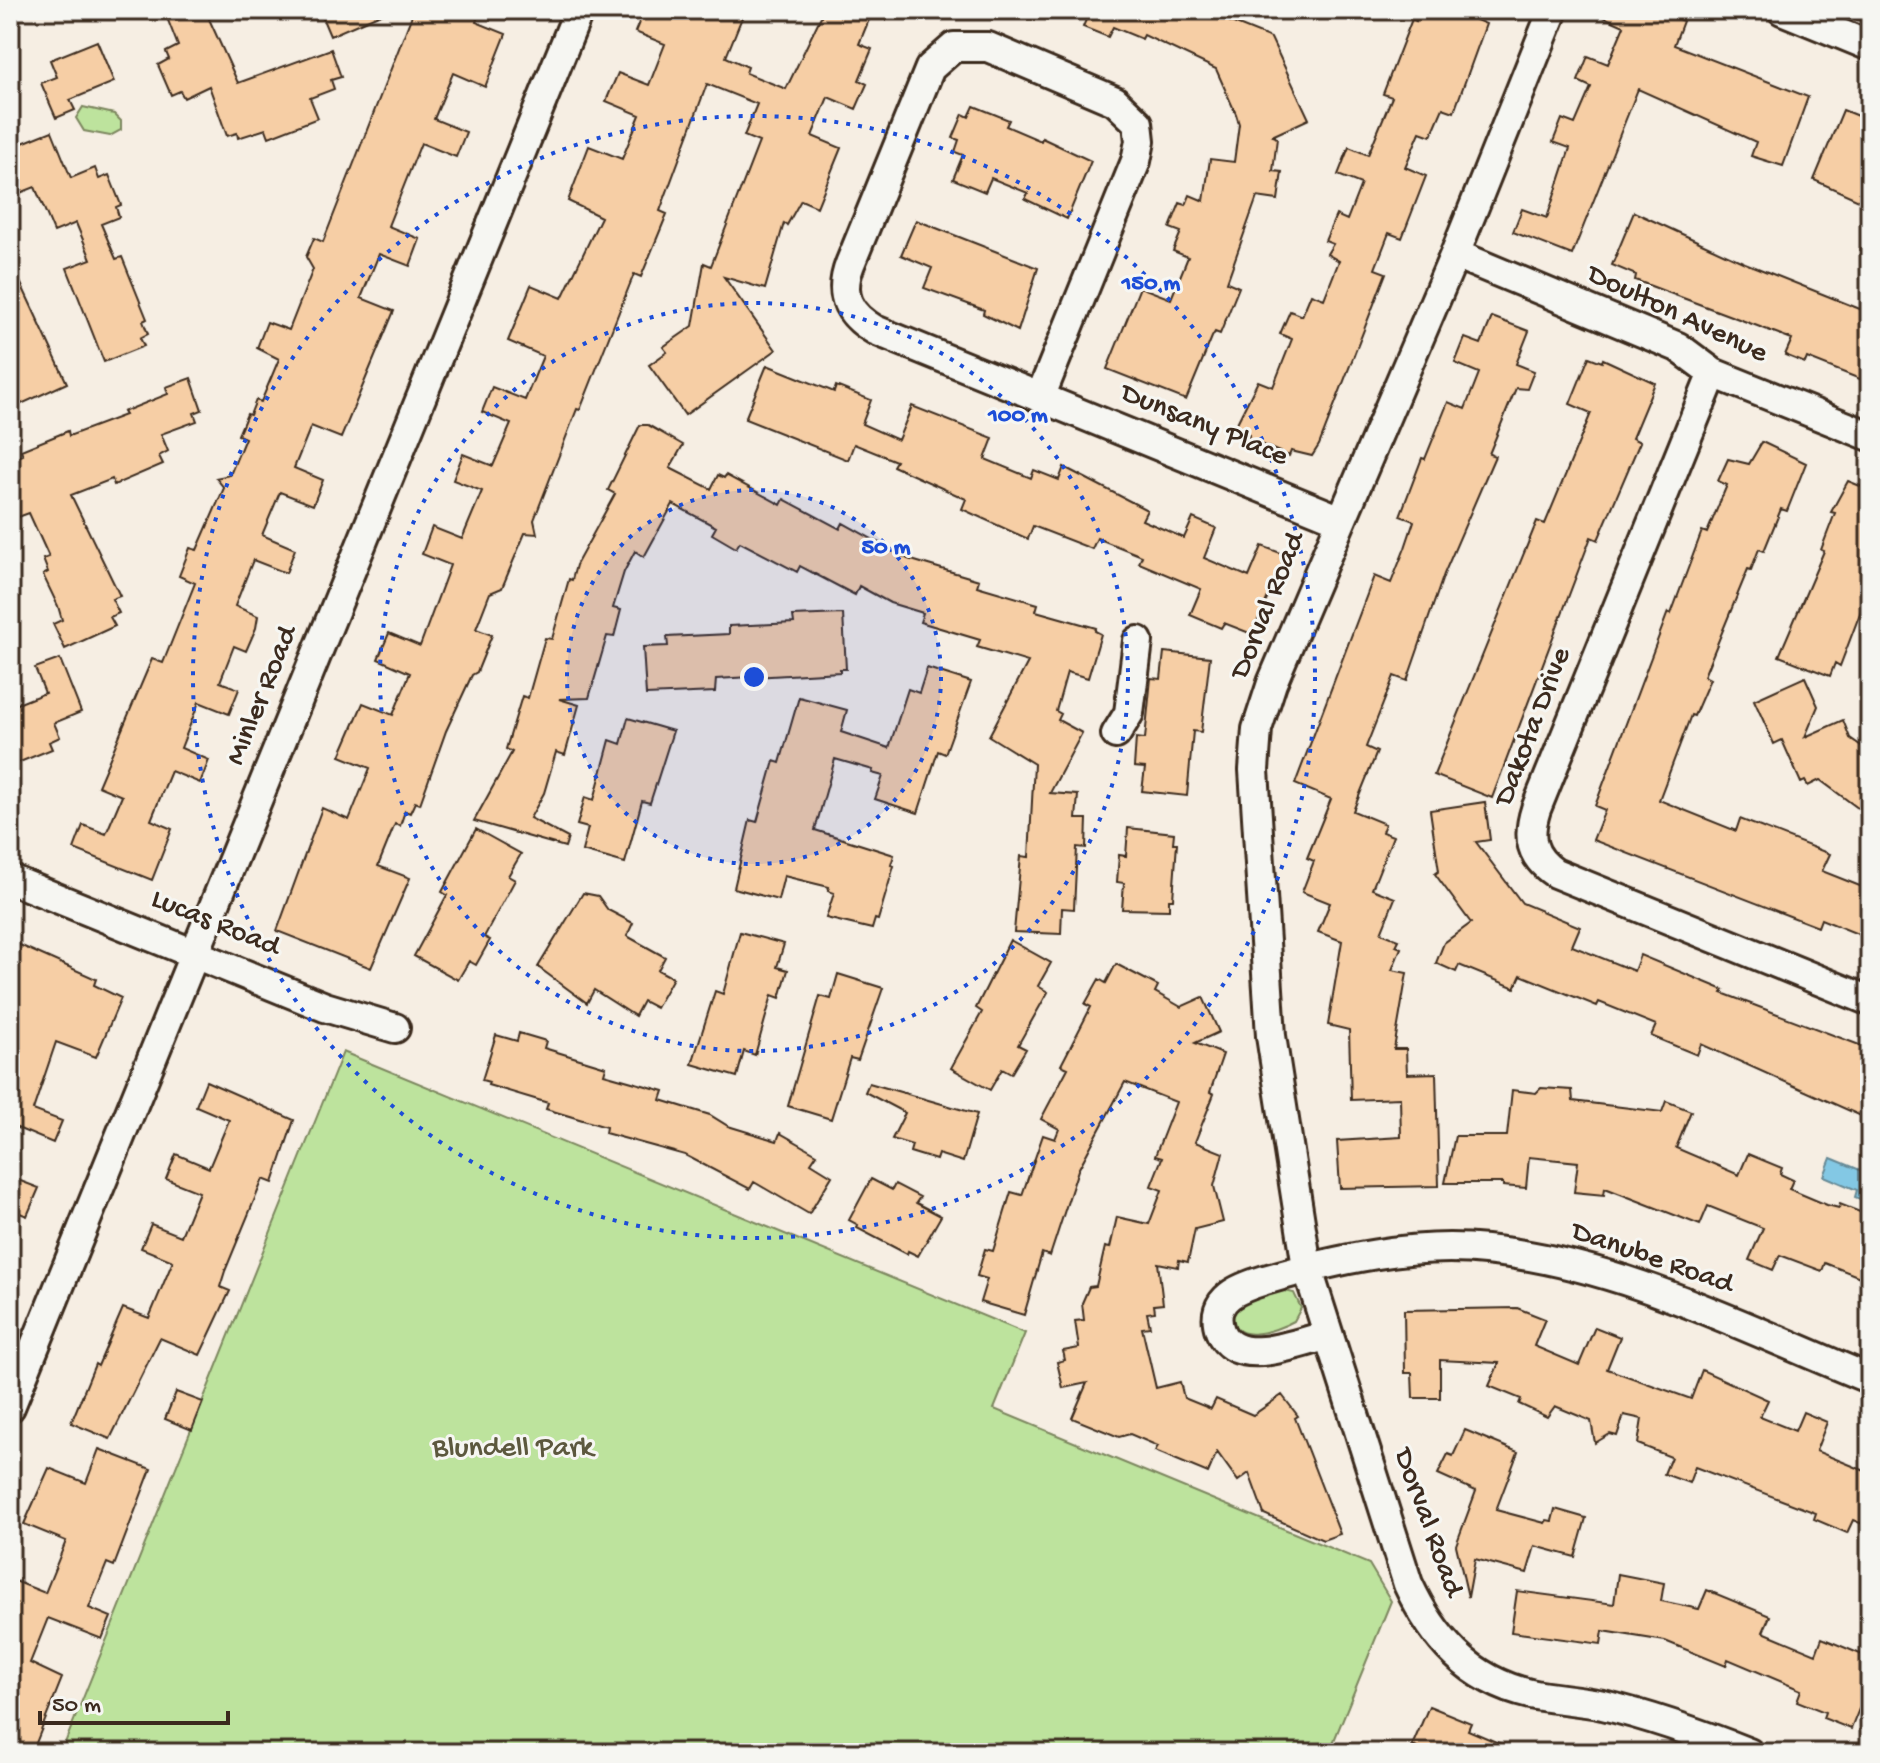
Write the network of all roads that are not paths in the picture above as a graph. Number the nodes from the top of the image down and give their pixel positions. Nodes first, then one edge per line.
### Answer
1 (579, 10) edge
2 (1553, 10) edge
3 (1782, 10) edge
4 (1870, 46) edge
5 (1455, 254) junction
6 (1713, 373) junction
7 (1041, 395) junction
8 (1870, 436) edge
9 (1341, 520) junction
10 (1138, 641) dead end
11 (1116, 734) dead end
12 (10, 879) edge
13 (195, 953) junction
14 (1870, 1001) edge
15 (395, 1028) dead end
16 (1307, 1267) junction
17 (1326, 1336) junction
18 (1870, 1379) edge
19 (10, 1407) edge
20 (1749, 1753) edge

1 - 13 street, Minler Road
2 - 5 street, Dorval Road
3 - 4 street
5 - 6 street, Doulton Avenue
5 - 9 street, Dorval Road
6 - 8 street, Doulton Avenue
6 - 14 street, Dakota Drive
7 - 7 street, Dunsany Place
7 - 9 street, Dunsany Place
9 - 16 street, Dorval Road
10 - 11 street
12 - 13 street, Lucas Road
13 - 15 street, Lucas Road
13 - 19 street, Minler Road
16 - 17 street, Dorval Road
16 - 17 street
16 - 18 street, Danube Road
17 - 20 street, Dorval Road

